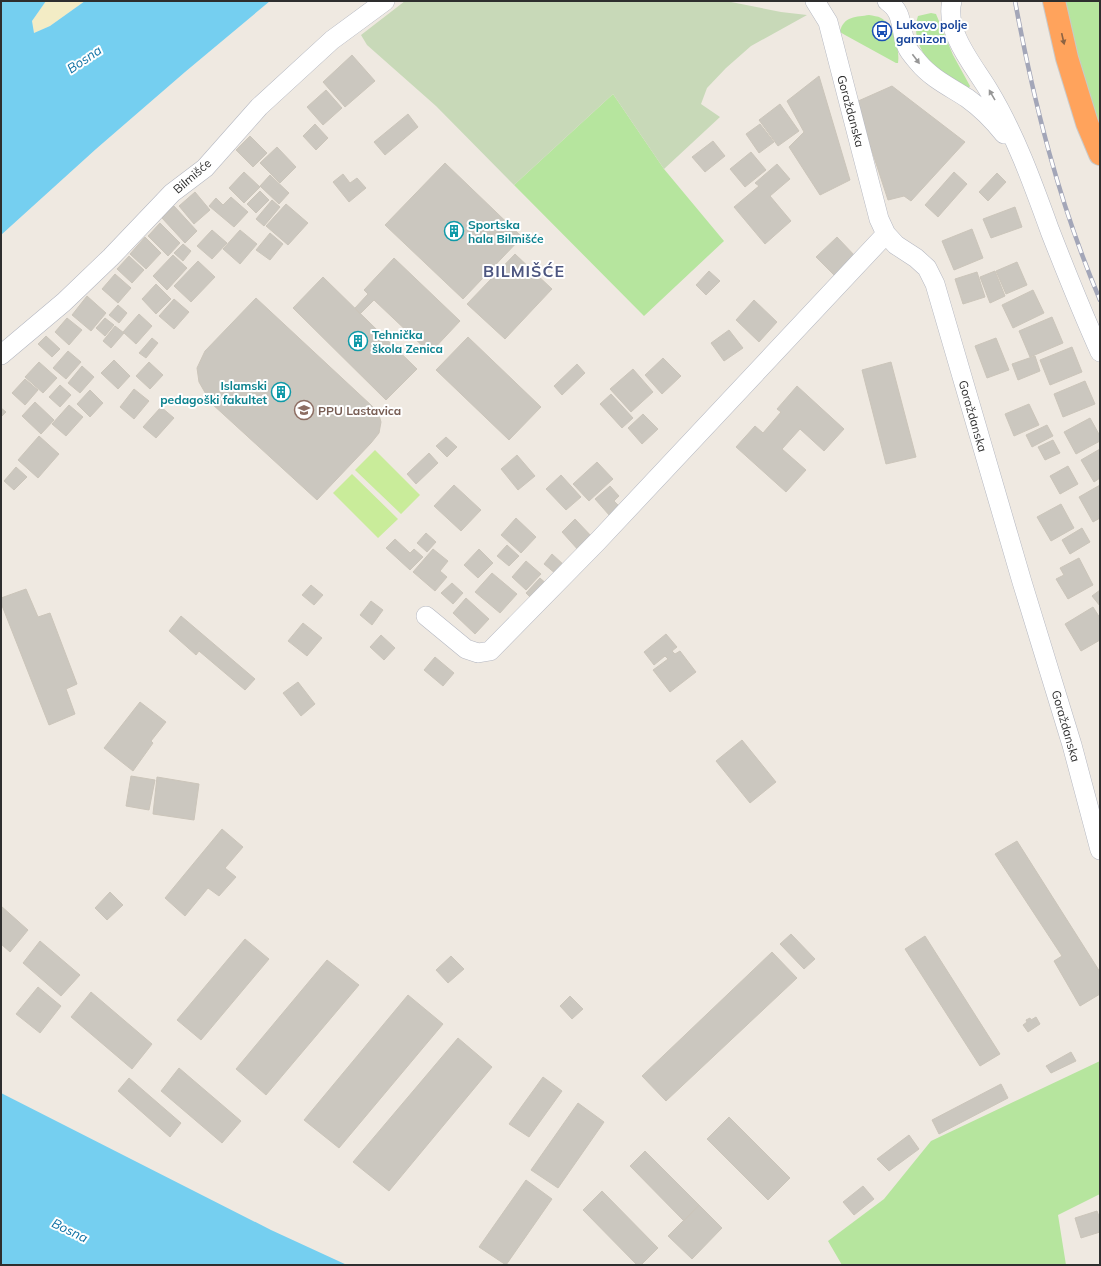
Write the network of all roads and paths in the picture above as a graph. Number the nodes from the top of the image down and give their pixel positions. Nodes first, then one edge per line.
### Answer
1 (385, 1) edge
2 (815, 1) edge
3 (887, 1) edge
4 (952, 1) edge
5 (1054, 1) edge
6 (1100, 154) edge
7 (1020, 156) junction
8 (886, 234) junction
9 (1100, 352) edge
10 (1, 356) edge
11 (426, 616) dead end
12 (1100, 850) edge

1 - 10 street, Bilmišće
2 - 8 street, Goraždanska
3 -> 7 street
7 -> 4 street
5 -> 6 highway
7 - 9 street
8 - 11 street
8 - 12 street, Goraždanska

